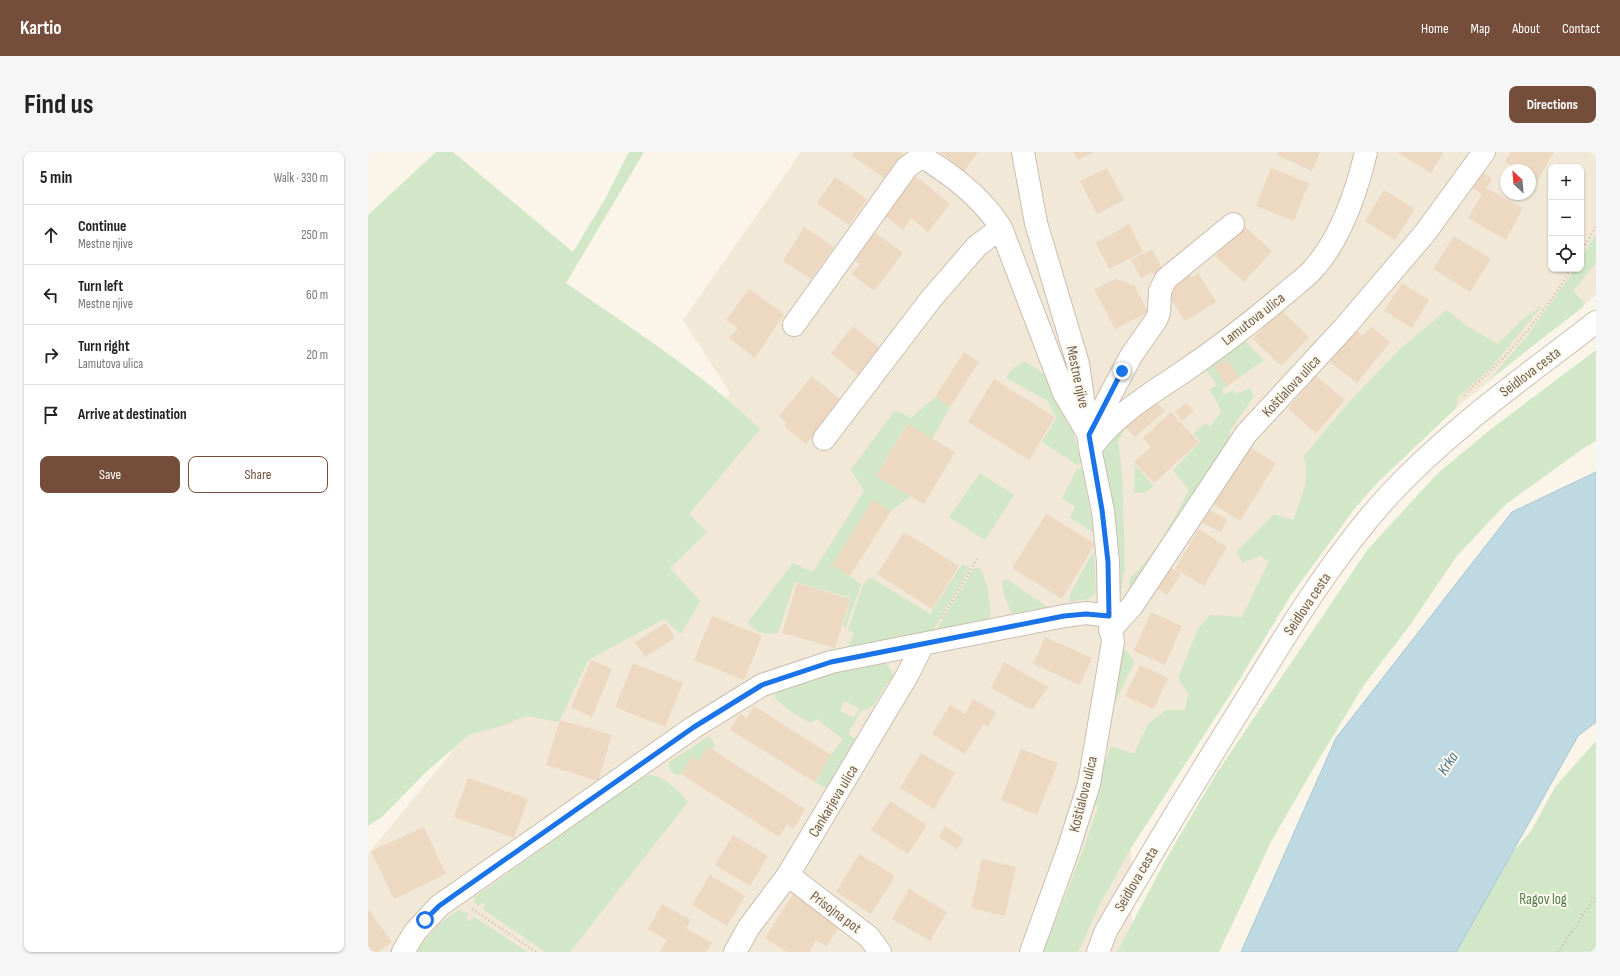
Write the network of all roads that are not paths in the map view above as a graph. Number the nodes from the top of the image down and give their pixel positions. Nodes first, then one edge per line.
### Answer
1 (1023, 152) edge
2 (1366, 152) edge
3 (1484, 152) edge
4 (1234, 224) dead end
5 (1001, 228) junction
6 (1596, 322) edge
7 (794, 325) dead end
8 (824, 439) dead end
9 (1090, 441) junction
10 (1110, 623) junction
11 (923, 644) junction
12 (788, 875) junction
13 (403, 952) edge
14 (735, 952) edge
15 (880, 952) edge
16 (1031, 952) edge
17 (1098, 952) edge

1 - 9 street, Mestne njive
2 - 9 street, Lamutova ulica
3 - 10 street, Koštialova ulica
4 - 9 street
5 - 7 street
5 - 8 street
5 - 9 street
6 - 17 street, Seidlova cesta
9 - 10 street, Mestne njive
10 - 11 street
10 - 16 street, Koštialova ulica
11 - 12 street, Cankarjeva ulica
11 - 13 street
12 - 14 street, Cankarjeva ulica
12 - 15 street, Prisojna pot

